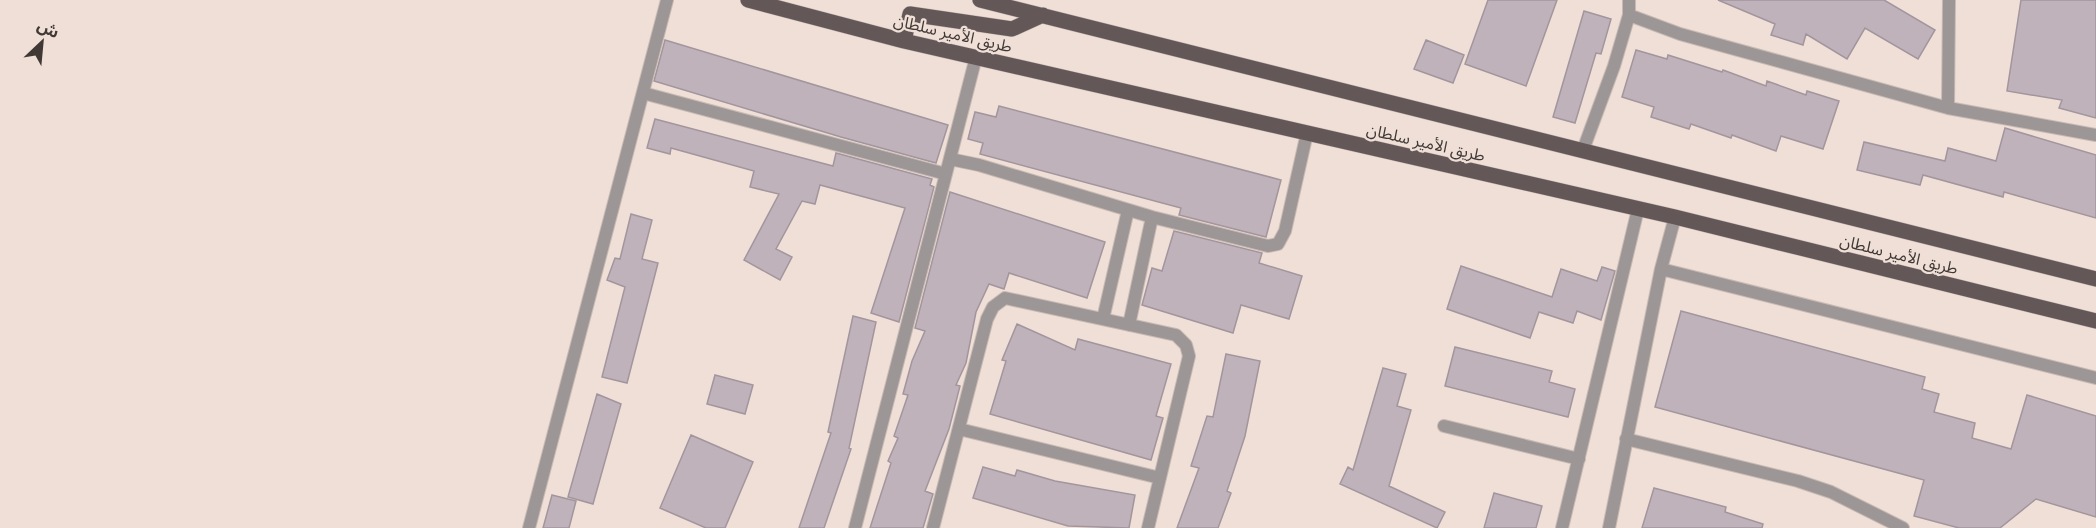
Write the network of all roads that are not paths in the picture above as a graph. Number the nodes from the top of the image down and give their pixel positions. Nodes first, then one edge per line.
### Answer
1 (667, 0) edge
2 (748, 0) edge
3 (980, 0) edge
4 (1629, 0) edge
5 (1949, 0) edge
6 (1043, 15) junction
7 (1629, 15) junction
8 (904, 40) junction
9 (976, 57) junction
10 (643, 93) junction
11 (1948, 108) junction
12 (1307, 133) junction
13 (2096, 135) edge
14 (1583, 150) junction
15 (950, 159) junction
16 (946, 174) junction
17 (1638, 209) junction
18 (1128, 210) junction
19 (1152, 217) junction
20 (1675, 217) junction
21 (1661, 269) junction
22 (2096, 279) edge
23 (1102, 319) junction
24 (2096, 321) edge
25 (1129, 325) junction
26 (2096, 378) edge
27 (1444, 426) dead end
28 (959, 429) junction
29 (1626, 439) junction
30 (1579, 459) junction
31 (1160, 478) junction
32 (529, 528) edge
33 (855, 528) edge
34 (933, 528) edge
35 (1148, 528) edge
36 (1562, 528) edge
37 (1609, 528) edge
38 (1903, 528) edge

1 - 10 street
2 - 8 main road, طريق الأمير سلطان
3 - 6 main road, طريق الأمير سلطان
4 - 7 street
5 - 11 street
6 - 8 main road
6 - 14 main road, طريق الأمير سلطان
7 - 11 street
7 - 14 street
8 - 9 main road, طريق الأمير سلطان
9 - 12 main road, طريق الأمير سلطان
9 - 15 street
10 - 16 street
10 - 32 street
11 - 13 street
12 - 17 main road, طريق الأمير سلطان
12 - 19 street
14 - 22 main road, طريق الأمير سلطان
15 - 16 street
15 - 18 street
16 - 33 street
17 - 20 main road, طريق الأمير سلطان
17 - 30 street
18 - 19 street
18 - 23 street
19 - 25 street
20 - 21 street
20 - 24 main road, طريق الأمير سلطان
21 - 26 street
21 - 29 street
23 - 25 street
23 - 28 street
25 - 31 street
27 - 30 street
28 - 31 street
28 - 34 street
29 - 37 street
29 - 38 street
30 - 36 street
31 - 35 street

